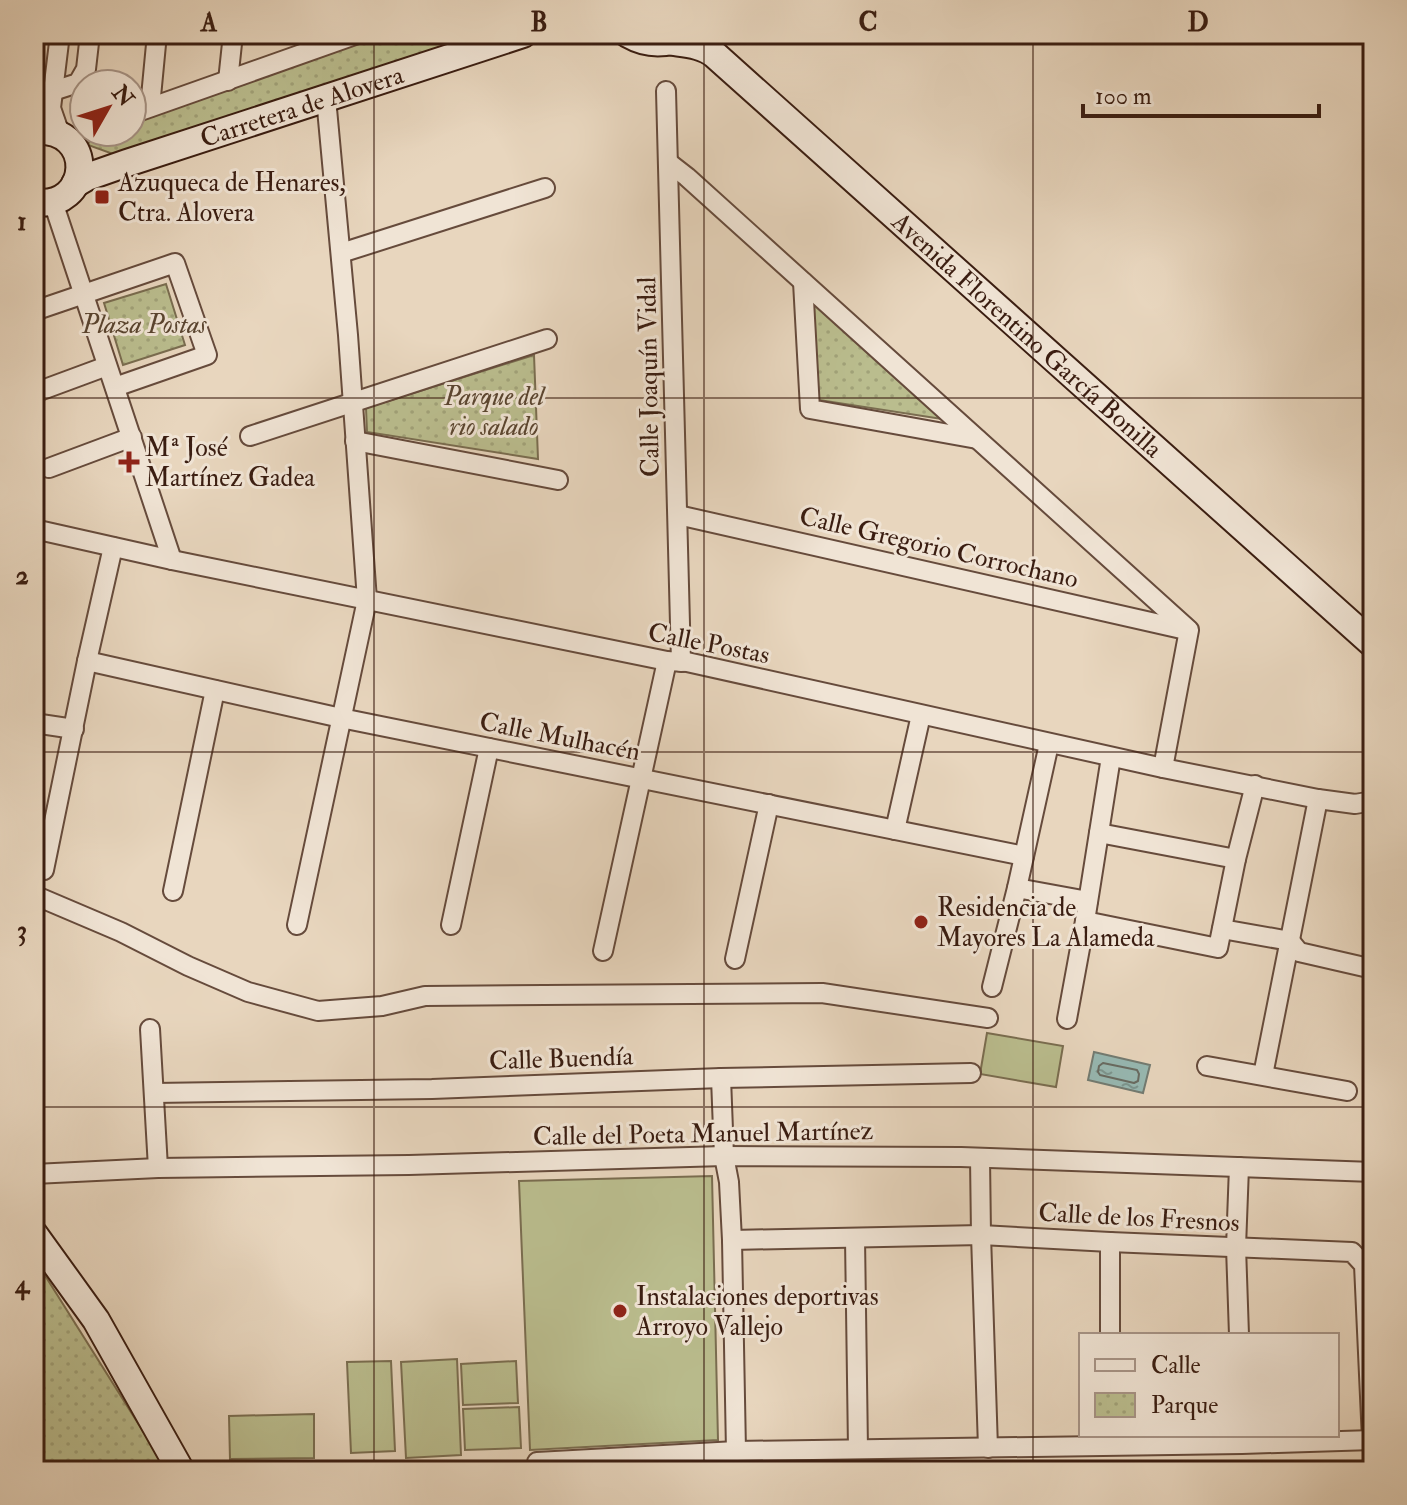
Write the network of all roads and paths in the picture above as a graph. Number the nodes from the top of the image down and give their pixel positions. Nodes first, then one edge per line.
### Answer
1 (60, 34) edge
2 (90, 34) edge
3 (157, 34) edge
4 (233, 34) edge
5 (307, 34) edge
6 (358, 34) edge
7 (523, 34) edge
8 (628, 34) edge
9 (721, 34) edge
10 (680, 38) edge
11 (305, 53) junction
12 (228, 81) junction
13 (666, 91) dead end
14 (326, 98) junction
15 (52, 99) junction
16 (150, 107) joint
17 (34, 130) edge
18 (68, 131) edge
19 (68, 140) edge
20 (75, 148) edge
21 (87, 148) edge
22 (127, 163) junction
23 (669, 163) junction
24 (75, 184) junction
25 (545, 188) dead end
26 (44, 202) edge
27 (341, 253) junction
28 (803, 282) junction
29 (83, 294) junction
30 (34, 311) edge
31 (547, 339) dead end
32 (107, 366) junction
33 (115, 387) junction
34 (34, 393) edge
35 (353, 401) junction
36 (250, 436) dead end
37 (132, 437) junction
38 (977, 439) junction
39 (355, 441) junction
40 (49, 468) dead end
41 (558, 480) dead end
42 (678, 515) junction
43 (34, 529) edge
44 (113, 547) junction
45 (172, 560) junction
46 (367, 600) junction
47 (1373, 624) edge
48 (1189, 630) junction
49 (1373, 644) edge
50 (87, 661) junction
51 (674, 661) junction
52 (215, 690) junction
53 (921, 715) junction
54 (341, 718) junction
55 (34, 723) edge
56 (74, 729) junction
57 (1049, 744) junction
58 (489, 748) junction
59 (1111, 757) junction
60 (1163, 768) junction
61 (642, 779) junction
62 (1255, 785) junction
63 (1318, 799) junction
64 (1364, 803) edge
65 (769, 804) junction
66 (1373, 812) edge
67 (895, 830) junction
68 (1099, 833) junction
69 (1024, 856) junction
70 (1236, 859) junction
71 (44, 870) dead end
72 (1017, 888) junction
73 (173, 891) dead end
74 (34, 895) edge
75 (1088, 901) junction
76 (1085, 921) junction
77 (297, 925) dead end
78 (451, 925) dead end
79 (1222, 929) junction
80 (1290, 941) junction
81 (603, 951) dead end
82 (735, 959) dead end
83 (1373, 969) edge
84 (992, 987) dead end
85 (988, 1018) dead end
86 (1067, 1019) dead end
87 (150, 1029) dead end
88 (1207, 1066) dead end
89 (971, 1073) dead end
90 (1263, 1075) junction
91 (721, 1078) junction
92 (1347, 1091) dead end
93 (154, 1093) junction
94 (724, 1156) junction
95 (980, 1158) junction
96 (1239, 1167) junction
97 (158, 1168) junction
98 (1373, 1172) edge
99 (34, 1174) edge
100 (34, 1234) edge
101 (981, 1235) junction
102 (855, 1238) junction
103 (732, 1240) junction
104 (1110, 1242) junction
105 (1236, 1247) junction
106 (1110, 1333) edge
107 (1239, 1333) edge
108 (1242, 1440) edge
109 (1372, 1440) edge
110 (1111, 1441) edge
111 (988, 1448) junction
112 (858, 1449) junction
113 (736, 1451) junction
114 (537, 1462) dead end
115 (181, 1471) edge

1 - 15 street
2 - 15 street
3 - 16 street
4 - 12 street
5 - 11 street
6 - 11 street
7 - 14 street, Carretera de Alovera
8 - 10 street, Avenida Florentino García Bonilla
9 - 47 street, Avenida Florentino García Bonilla
10 - 49 street, Avenida Florentino García Bonilla
11 - 12 street
12 - 16 street
13 - 23 street, Calle Joaquín Vidal
14 - 22 street, Carretera de Alovera
14 - 27 street
15 - 17 street
15 - 18 street
17 - 19 street, Carretera de Alovera
20 - 24 street
21 - 22 street, Carretera de Alovera
22 - 24 street, Carretera de Alovera
23 - 28 street
23 - 42 street, Calle Joaquín Vidal
24 - 26 street, Carretera de Alovera
25 - 27 street
26 - 29 street
27 - 35 street
28 - 38 street
28 - 38 street
29 - 30 street
29 - 32 street
29 - 33 street
31 - 35 street
32 - 33 street
32 - 34 street
33 - 37 street
35 - 36 street
35 - 39 street
37 - 40 street
37 - 45 street
38 - 48 street
39 - 41 street
39 - 46 street
42 - 48 street, Calle Gregorio Corrochano
42 - 51 street, Calle Joaquín Vidal
43 - 44 street, Calle Postas
44 - 45 street, Calle Postas
44 - 50 street
45 - 46 street, Calle Postas
46 - 51 street, Calle Postas
46 - 54 street
48 - 60 street
50 - 52 street, Calle Mulhacén
50 - 56 street
51 - 53 street, Calle Postas
51 - 61 street, Calle Joaquín Vidal
52 - 54 street, Calle Mulhacén
52 - 73 street
53 - 57 street, Calle Postas
53 - 67 street
54 - 58 street, Calle Mulhacén
54 - 77 street
55 - 56 street
56 - 71 street
57 - 59 street, Calle Postas
57 - 69 street
58 - 61 street, Calle Mulhacén
58 - 78 street
59 - 60 street, Calle Postas
59 - 68 street
60 - 62 street, Calle Postas
61 - 65 street, Calle Mulhacén
61 - 81 street, Calle Joaquín Vidal
62 - 63 street, Calle Postas
62 - 70 street
63 - 64 street, Calle Postas
63 - 80 street
64 - 66 street, Calle Postas
65 - 67 street, Calle Mulhacén
65 - 82 street
67 - 69 street, Calle Mulhacén
68 - 70 street
68 - 75 street
69 - 72 street
70 - 79 street
72 - 75 street
72 - 84 street
74 - 85 street
75 - 76 street
76 - 79 street
76 - 86 street
79 - 80 street
80 - 83 street
80 - 90 street
87 - 93 street
88 - 90 street
89 - 91 street, Calle Buendía
90 - 92 street
91 - 93 street, Calle Buendía
91 - 94 street
93 - 97 street
94 - 95 street, Calle del Poeta Manuel Martínez
94 - 97 street, Calle del Poeta Manuel Martínez
94 - 103 street
95 - 96 street, Calle del Poeta Manuel Martínez
95 - 101 street
96 - 98 street, Calle del Poeta Manuel Martínez
96 - 105 street
97 - 99 street, Calle del Poeta Manuel Martínez
100 - 115 street
101 - 102 street, Calle de los Fresnos
101 - 104 street, Calle de los Fresnos
101 - 111 street
102 - 103 street, Calle de los Fresnos
102 - 112 street
103 - 113 street
104 - 105 street, Calle de los Fresnos
104 - 106 street
105 - 107 street
105 - 109 street, Calle de los Fresnos
108 - 109 street
108 - 110 street
110 - 111 street
111 - 112 street
112 - 113 street
113 - 114 street

